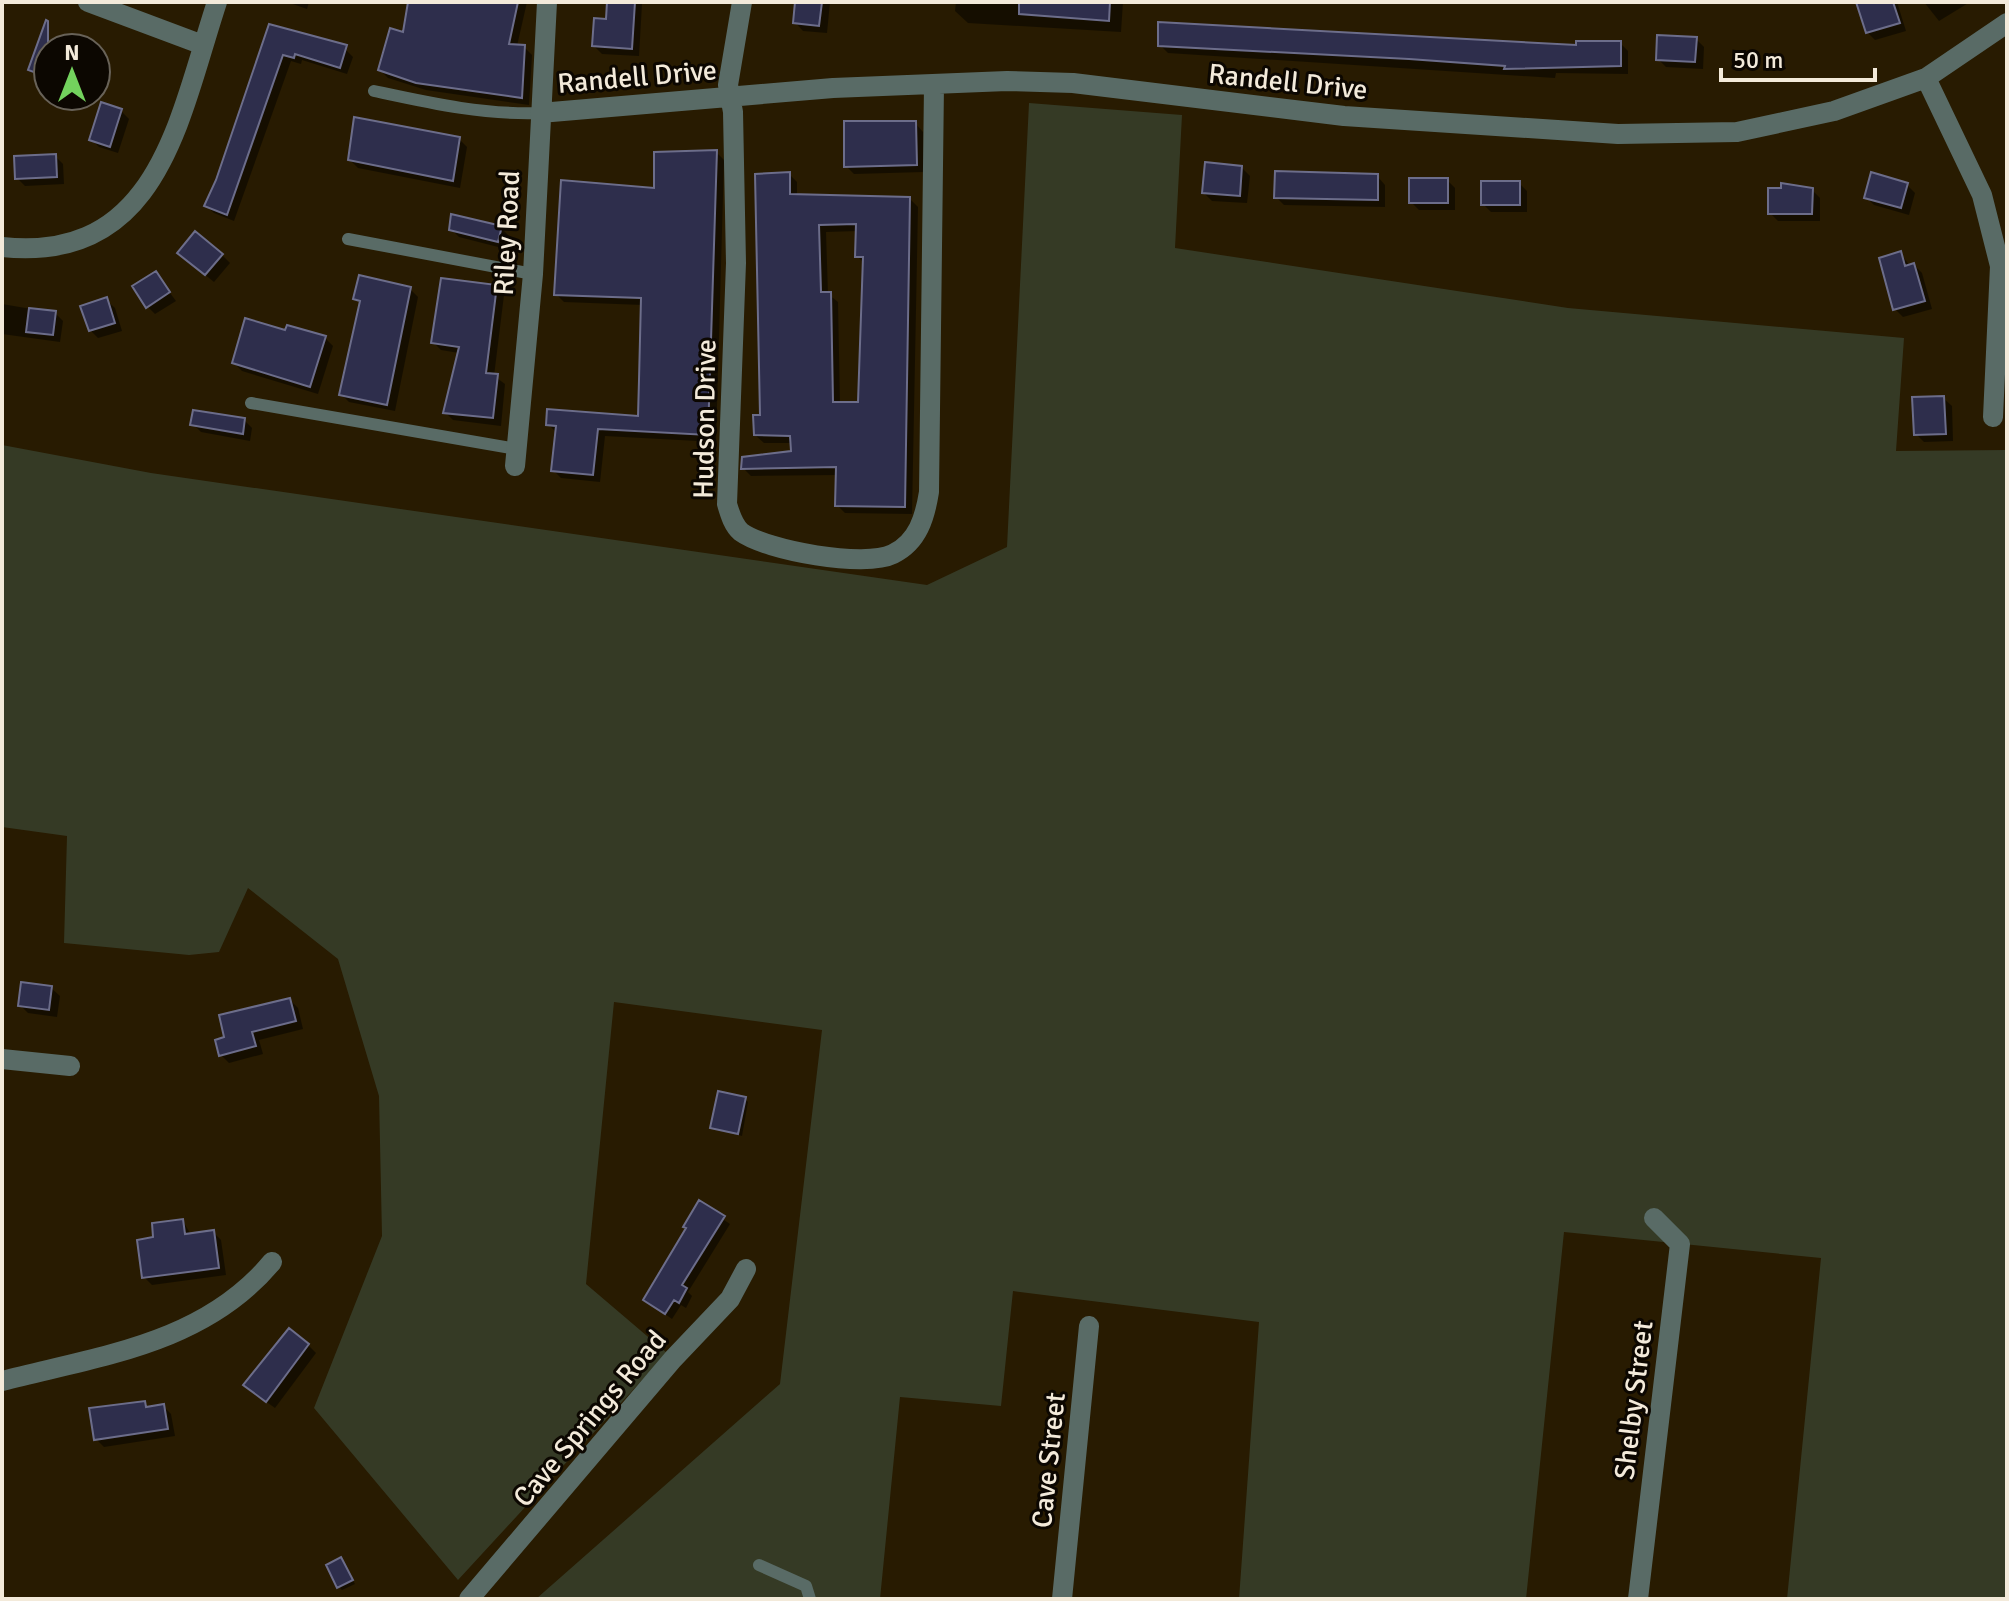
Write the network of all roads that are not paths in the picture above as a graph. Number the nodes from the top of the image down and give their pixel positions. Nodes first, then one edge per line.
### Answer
1 (88, 2) edge
2 (217, 2) edge
3 (547, 2) edge
4 (742, 2) edge
5 (2007, 23) edge
6 (203, 45) junction
7 (1926, 78) junction
8 (934, 85) junction
9 (374, 91) dead end
10 (730, 95) junction
11 (540, 113) junction
12 (348, 239) dead end
13 (2, 247) edge
14 (533, 274) junction
15 (251, 403) dead end
16 (1993, 417) dead end
17 (516, 458) joint
18 (2, 1059) edge
19 (70, 1066) dead end
20 (1654, 1218) dead end
21 (272, 1262) dead end
22 (746, 1269) dead end
23 (1089, 1326) dead end
24 (2, 1381) edge
25 (759, 1565) dead end
26 (469, 1599) edge
27 (810, 1599) edge
28 (1062, 1599) edge
29 (1638, 1599) edge

1 - 6 street
2 - 6 street
3 - 11 street, Riley Road
4 - 10 street, Hudson Drive
5 - 7 street, Randell Drive
6 - 13 street
7 - 8 street, Randell Drive
7 - 16 street
8 - 10 street, Randell Drive
8 - 10 street, Hudson Drive
9 - 11 lane
10 - 11 street, Randell Drive
11 - 14 street, Riley Road
12 - 14 lane
14 - 17 street, Riley Road
15 - 17 lane
18 - 19 street
20 - 29 street, Shelby Street
21 - 24 street
22 - 26 street, Cave Springs Road
23 - 28 street, Cave Street
25 - 27 lane

